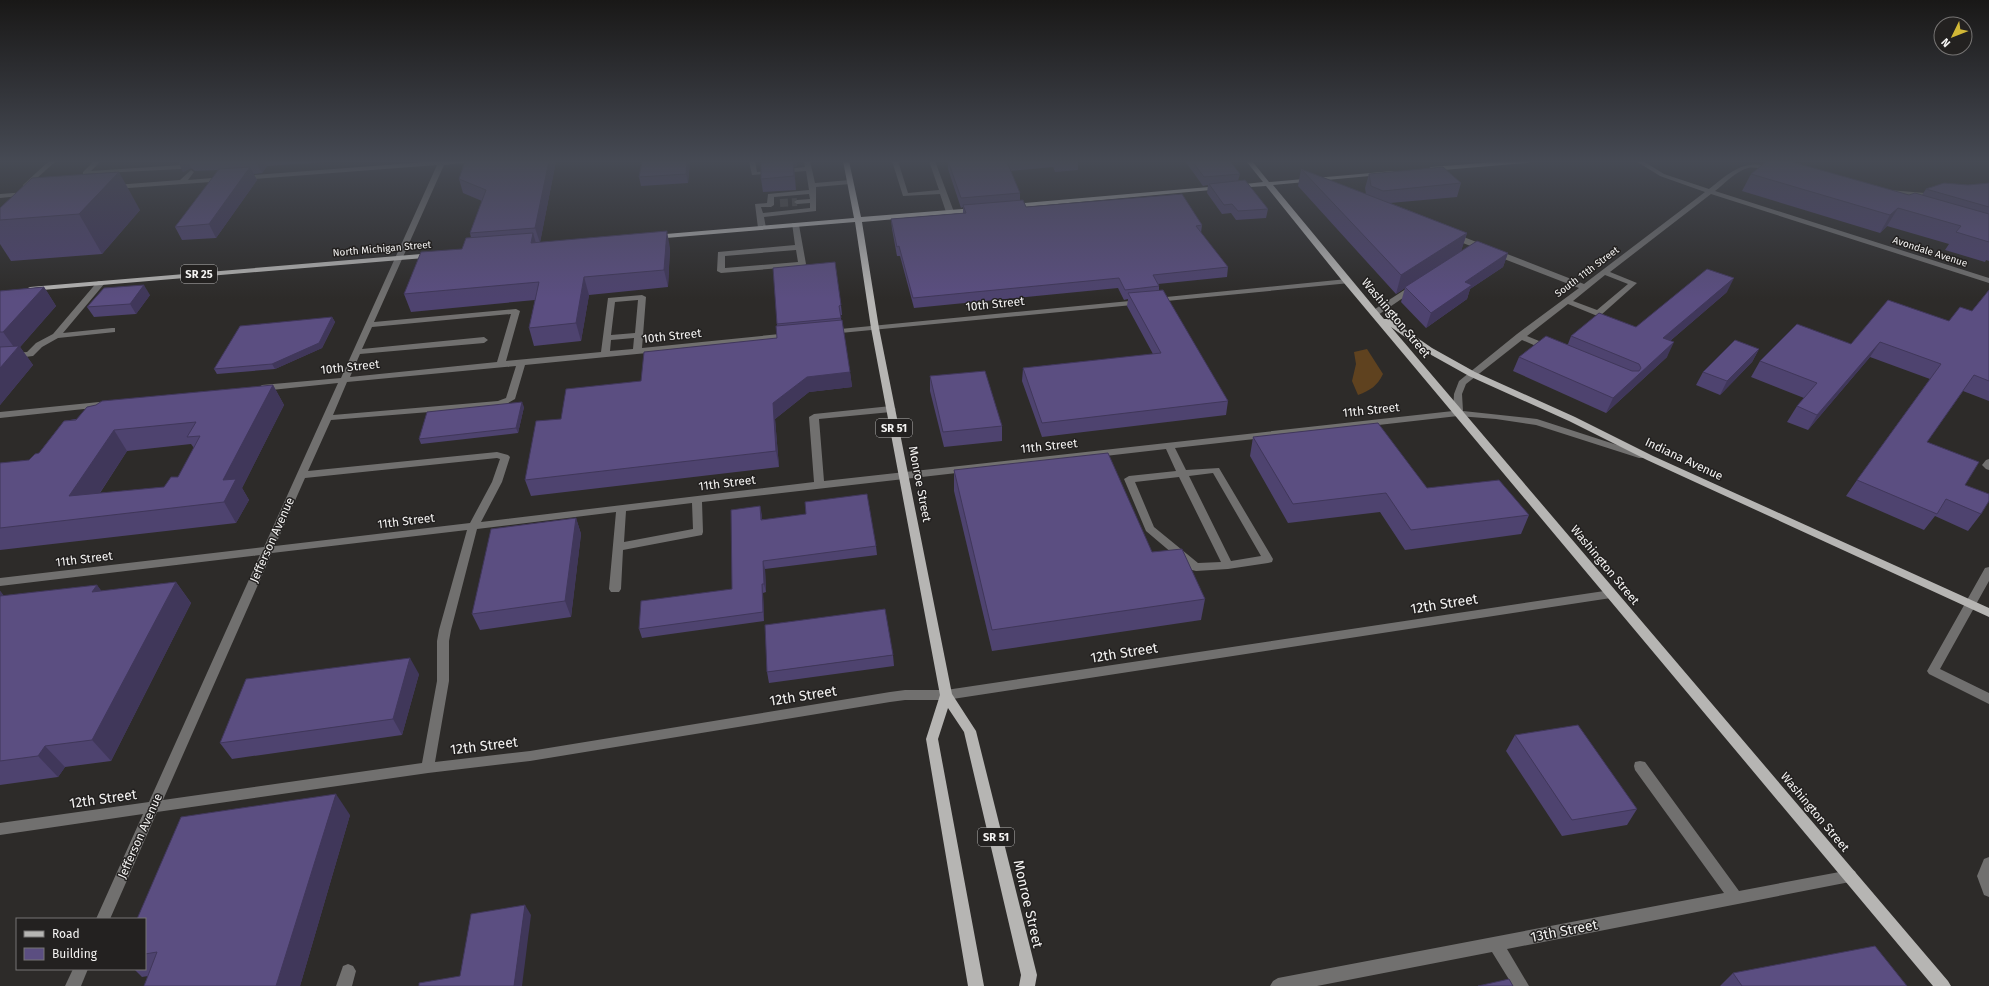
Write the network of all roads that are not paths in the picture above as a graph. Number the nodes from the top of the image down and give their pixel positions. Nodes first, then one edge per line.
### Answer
1 (422, 207) edge
2 (757, 207) edge
3 (814, 207) edge
4 (855, 207) edge
5 (948, 207) edge
6 (1287, 207) edge
7 (1688, 207) edge
8 (1755, 207) edge
9 (981, 209) edge
10 (950, 212) junction
11 (760, 215) junction
12 (858, 220) junction
13 (795, 225) junction
14 (762, 228) junction
15 (1449, 234) edge
16 (643, 238) edge
17 (799, 247) junction
18 (444, 254) edge
19 (399, 258) junction
20 (1603, 272) junction
21 (1425, 280) edge
22 (1347, 281) junction
23 (1989, 281) edge
24 (101, 283) junction
25 (1584, 287) junction
26 (23, 289) edge
27 (1566, 301) junction
28 (1375, 313) junction
29 (368, 325) junction
30 (875, 328) junction
31 (112, 330) dead end
32 (824, 333) edge
33 (638, 335) junction
34 (801, 335) edge
35 (56, 336) junction
36 (1520, 336) junction
37 (607, 338) junction
38 (484, 340) dead end
39 (637, 351) junction
40 (1557, 351) edge
41 (356, 352) junction
42 (605, 354) junction
43 (0, 357) edge
44 (521, 362) junction
45 (501, 364) junction
46 (1472, 374) junction
47 (344, 380) junction
48 (252, 389) edge
49 (118, 403) edge
50 (891, 409) junction
51 (1458, 413) junction
52 (0, 415) edge
53 (327, 418) junction
54 (1169, 446) junction
55 (1650, 458) junction
56 (1989, 462) edge
57 (1989, 467) edge
58 (1182, 474) junction
59 (301, 475) junction
60 (903, 476) junction
61 (819, 485) junction
62 (696, 500) junction
63 (621, 508) junction
64 (473, 526) junction
65 (619, 547) junction
66 (268, 550) junction
67 (1228, 565) junction
68 (1989, 570) edge
69 (0, 582) edge
70 (616, 589) dead end
71 (1611, 594) junction
72 (1970, 605) junction
73 (1989, 613) edge
74 (946, 695) junction
75 (1989, 699) edge
76 (1640, 766) dead end
77 (428, 768) junction
78 (153, 806) junction
79 (0, 829) edge
80 (1989, 863) edge
81 (1850, 876) junction
82 (1989, 890) edge
83 (1736, 898) junction
84 (103, 918) edge
85 (1496, 944) junction
86 (81, 970) edge
87 (348, 971) dead end
88 (73, 986) edge
89 (344, 986) edge
90 (976, 986) edge
91 (1027, 986) edge
92 (1278, 986) edge
93 (1521, 986) edge
94 (1942, 986) edge

1 - 19 street, Jefferson Avenue
2 - 11 street
3 - 11 street
4 - 12 main road, Monroe Street / SR 51
5 - 10 street
6 - 22 main road, Washington Street
7 - 20 street, South 11th Street
8 - 23 street, Avondale Avenue
9 - 10 main road
10 - 12 main road
11 - 14 street
12 - 13 main road
12 - 30 main road, Monroe Street / SR 51
13 - 14 main road
13 - 17 street
14 - 16 main road
15 - 25 street
17 - 17 street
18 - 19 main road, North Michigan Street / SR 25
19 - 24 main road, North Michigan Street / SR 25
19 - 29 street, Jefferson Avenue
20 - 25 street, South 11th Street
20 - 27 street
21 - 28 street
22 - 28 main road, Washington Street
22 - 30 street, 10th Street
24 - 26 main road, North Michigan Street / SR 25
24 - 35 street
25 - 27 street, South 11th Street
27 - 36 street, South 11th Street
28 - 46 main road, Indiana Avenue
28 - 51 main road, Washington Street
29 - 41 street, Jefferson Avenue
29 - 45 street
30 - 32 street, 10th Street
30 - 50 main road, Monroe Street / SR 51
31 - 35 street
33 - 37 street
33 - 37 street
33 - 39 street
34 - 39 street, 10th Street
35 - 43 street
36 - 40 street
36 - 46 street, South 11th Street
37 - 42 street
38 - 41 street
39 - 42 street, 10th Street
41 - 47 street, Jefferson Avenue
42 - 44 street, 10th Street
44 - 45 street, 10th Street
44 - 53 street
45 - 47 street, 10th Street
46 - 51 street, South 11th Street
46 - 55 main road, Indiana Avenue
47 - 48 street, 10th Street
47 - 53 street, Jefferson Avenue
49 - 52 street
50 - 60 main road, Monroe Street / SR 51
50 - 61 street
51 - 54 street, 11th Street
51 - 55 street, 11th Street
51 - 71 main road, Washington Street
53 - 59 street, Jefferson Avenue
54 - 58 street
54 - 60 street, 11th Street
55 - 72 main road, Indiana Avenue
56 - 57 street
58 - 67 street
58 - 67 street
58 - 67 street
59 - 64 street
59 - 66 street, Jefferson Avenue
60 - 61 street, 11th Street
60 - 74 main road, Monroe Street / SR 51
61 - 62 street, 11th Street
62 - 63 street, 11th Street
62 - 65 street
63 - 64 street, 11th Street
63 - 65 street
64 - 66 street, 11th Street
64 - 77 street
65 - 70 street
66 - 69 street, 11th Street
66 - 78 street, Jefferson Avenue
68 - 72 street
71 - 74 street, 12th Street
71 - 81 main road, Washington Street
72 - 73 main road, Indiana Avenue
72 - 75 street
74 - 77 street, 12th Street
74 - 90 main road, Monroe Street / SR 51
74 - 91 main road, Monroe Street / SR 51
76 - 83 street
77 - 78 street, 12th Street
78 - 79 street, 12th Street
78 - 84 street, Jefferson Avenue
80 - 82 street
81 - 83 street, 13th Street
81 - 94 main road, Washington Street
83 - 85 street, 13th Street
85 - 92 street, 13th Street
85 - 93 street
86 - 88 street
87 - 89 street

